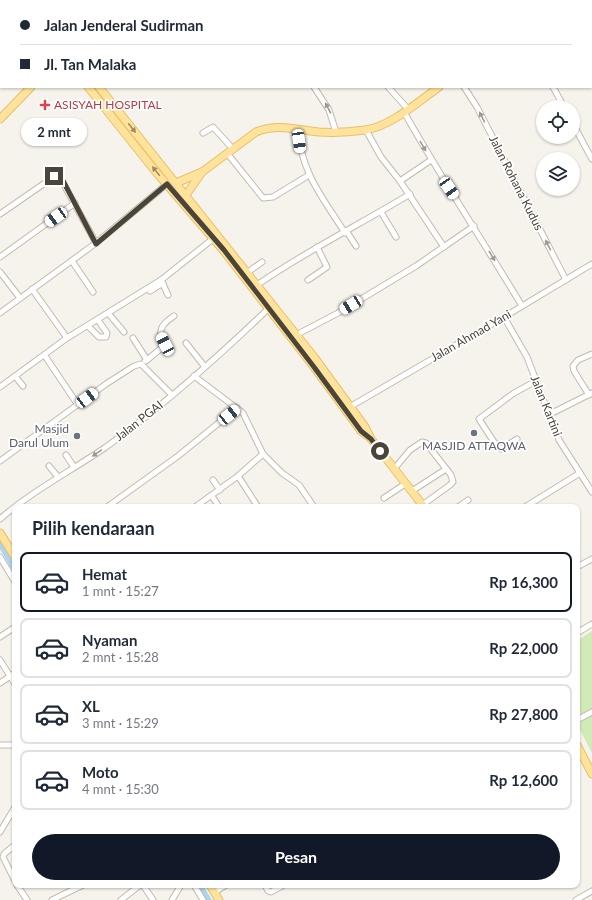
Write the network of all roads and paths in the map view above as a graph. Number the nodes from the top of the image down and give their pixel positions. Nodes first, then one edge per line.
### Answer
1 (30, 88) edge
2 (89, 88) edge
3 (100, 88) edge
4 (315, 88) edge
5 (389, 88) edge
6 (438, 88) edge
7 (465, 88) edge
8 (554, 88) edge
9 (560, 100) edge
10 (406, 110) junction
11 (0, 120) edge
12 (299, 130) junction
13 (366, 130) junction
14 (336, 132) junction
15 (203, 133) dead end
16 (580, 137) edge
17 (230, 151) junction
18 (592, 159) edge
19 (431, 160) junction
20 (202, 172) junction
21 (309, 175) junction
22 (400, 180) junction
23 (167, 184) junction
24 (176, 184) junction
25 (186, 194) junction
26 (410, 194) junction
27 (75, 204) junction
28 (381, 212) junction
29 (0, 214) edge
30 (474, 226) junction
31 (346, 233) junction
32 (396, 237) dead end
33 (214, 238) junction
34 (96, 244) junction
35 (356, 246) dead end
36 (317, 247) junction
37 (444, 247) junction
38 (0, 257) edge
39 (72, 261) junction
40 (262, 262) dead end
41 (592, 264) edge
42 (0, 272) edge
43 (248, 272) junction
44 (308, 280) dead end
45 (566, 280) junction
46 (162, 282) junction
47 (257, 285) junction
48 (32, 289) junction
49 (150, 291) dead end
50 (93, 292) dead end
51 (168, 295) dead end
52 (20, 298) junction
53 (522, 306) junction
54 (268, 309) junction
55 (0, 313) edge
56 (108, 313) junction
57 (174, 316) dead end
58 (504, 317) junction
59 (98, 320) junction
60 (88, 326) junction
61 (124, 332) dead end
62 (296, 335) junction
63 (67, 338) junction
64 (133, 338) dead end
65 (186, 343) dead end
66 (592, 354) edge
67 (45, 356) junction
68 (147, 360) junction
69 (141, 364) junction
70 (205, 367) junction
71 (15, 376) junction
72 (194, 376) junction
73 (536, 381) junction
74 (23, 386) dead end
75 (0, 387) edge
76 (590, 394) edge
77 (172, 395) junction
78 (78, 405) junction
79 (237, 408) junction
80 (348, 408) junction
81 (548, 415) junction
82 (517, 439) dead end
83 (263, 454) junction
84 (66, 455) dead end
85 (0, 461) edge
86 (49, 466) dead end
87 (74, 467) junction
88 (394, 469) junction
89 (446, 469) junction
90 (580, 473) junction
91 (238, 476) junction
92 (58, 477) junction
93 (213, 480) dead end
94 (405, 484) junction
95 (220, 490) junction
96 (412, 491) junction
97 (592, 492) edge
98 (212, 496) junction
99 (384, 498) dead end
100 (468, 500) dead end
101 (18, 504) edge
102 (111, 504) edge
103 (200, 504) edge
104 (217, 504) edge
105 (256, 504) edge
106 (312, 504) edge
107 (421, 504) edge
108 (425, 504) edge
109 (462, 504) edge
110 (530, 504) edge
111 (12, 509) edge
112 (0, 519) edge
113 (0, 533) edge
114 (12, 552) edge
115 (0, 557) edge
116 (592, 559) edge
117 (580, 565) edge
118 (12, 577) edge
119 (592, 624) edge
120 (12, 629) edge
121 (580, 631) edge
122 (0, 637) edge
123 (0, 660) edge
124 (10, 676) junction
125 (12, 679) edge
126 (0, 683) edge
127 (592, 712) edge
128 (580, 718) edge
129 (0, 745) edge
130 (12, 745) edge
131 (580, 755) edge
132 (592, 774) edge
133 (12, 812) edge
134 (0, 832) edge
135 (12, 847) edge
136 (12, 875) edge
137 (20, 888) edge
138 (76, 888) edge
139 (136, 888) edge
140 (145, 888) edge
141 (179, 888) edge
142 (196, 888) edge
143 (212, 888) edge
144 (221, 888) edge
145 (266, 888) edge
146 (279, 888) edge
147 (592, 891) edge
148 (215, 892) junction
149 (27, 900) edge
150 (52, 900) edge
151 (121, 900) edge
152 (153, 900) edge
153 (172, 900) edge
154 (203, 900) edge
155 (219, 900) edge
156 (576, 900) edge

1 - 11 main road
23 -> 2 main road
3 -> 24 main road
14 -> 4 street
5 - 10 street
6 - 10 main road
45 -> 7 street, Jalan Rohana Kudus
8 - 9 street
10 - 13 main road
10 -> 19 street
12 - 14 main road
12 - 17 main road
12 - 21 street
13 - 14 main road
13 - 22 street
15 - 17 street
16 - 18 street
17 - 20 main road
17 - 21 street
19 - 22 street
19 - 30 street
20 - 24 main road
20 - 25 main road
21 - 31 street
22 - 26 street
23 - 33 main road
23 - 34 street
24 - 25 main road
25 - 43 main road
26 - 28 street
26 - 37 street
27 - 29 street
27 - 34 street
27 - 38 street
28 - 31 street
28 - 32 street
30 - 37 street
30 -> 53 street
31 - 35 street
31 - 36 street
33 - 46 street
33 - 54 main road
34 - 39 street
36 - 44 street
36 - 47 street
37 - 62 street
39 - 48 street
39 - 50 street
40 - 43 street
41 - 45 street, Jalan Ahmad Yani
42 - 52 street
43 - 47 main road
45 - 53 street, Jalan Ahmad Yani
46 - 49 street
46 - 51 street
46 - 56 street
47 - 62 main road
48 - 52 street
48 - 63 street
52 - 55 street
53 - 58 street, Jalan Ahmad Yani
54 - 70 street, Jalan PGAI
54 - 80 main road
56 - 59 street
56 - 61 street
57 - 68 street
58 - 73 street, Jalan Kartini
58 - 80 street, Jalan Ahmad Yani
59 - 60 street
59 - 60 street
60 - 63 street
62 - 80 main road
63 - 67 street
64 - 68 street
65 - 70 street
66 - 76 street
67 - 71 street
67 - 78 street
68 - 69 street
69 - 77 street
69 - 78 street
70 - 72 street, Jalan PGAI
71 - 74 street
71 - 75 street
72 - 77 street, Jalan PGAI
72 - 79 street
73 - 81 street, Jalan Kartini
73 - 82 street
76 - 81 street
77 -> 87 street, Jalan PGAI
78 - 85 street
79 - 83 street
79 - 102 street
80 - 88 main road
81 - 90 street, Jalan Kartini
83 - 91 street
83 - 106 street
84 - 87 street
86 - 92 street
87 - 92 street, Jalan PGAI
88 - 89 street
88 - 94 main road
89 - 96 street
89 - 108 street
90 - 97 street, Jalan Kartini
90 - 110 street
91 - 95 street
91 - 105 street
92 - 101 street, Jalan PGAI
93 - 95 street
94 - 96 main road
94 - 99 street
95 - 98 street
96 - 107 main road
98 - 103 street
98 - 104 street
100 - 109 street
111 - 112 street, Jalan PGAI
113 - 114 main road
115 - 118 street
116 - 117 street
119 - 121 street
120 - 122 street
123 - 124 street
124 - 125 street
124 - 126 street
127 - 128 street
129 - 130 street
131 - 132 main road
133 - 134 street
135 - 136 street
137 - 149 street
138 - 150 street
139 - 151 street
140 - 152 street
141 - 153 street
142 - 154 street
143 - 148 main road
144 - 148 street
145 - 146 street
147 - 156 street
148 - 155 main road

